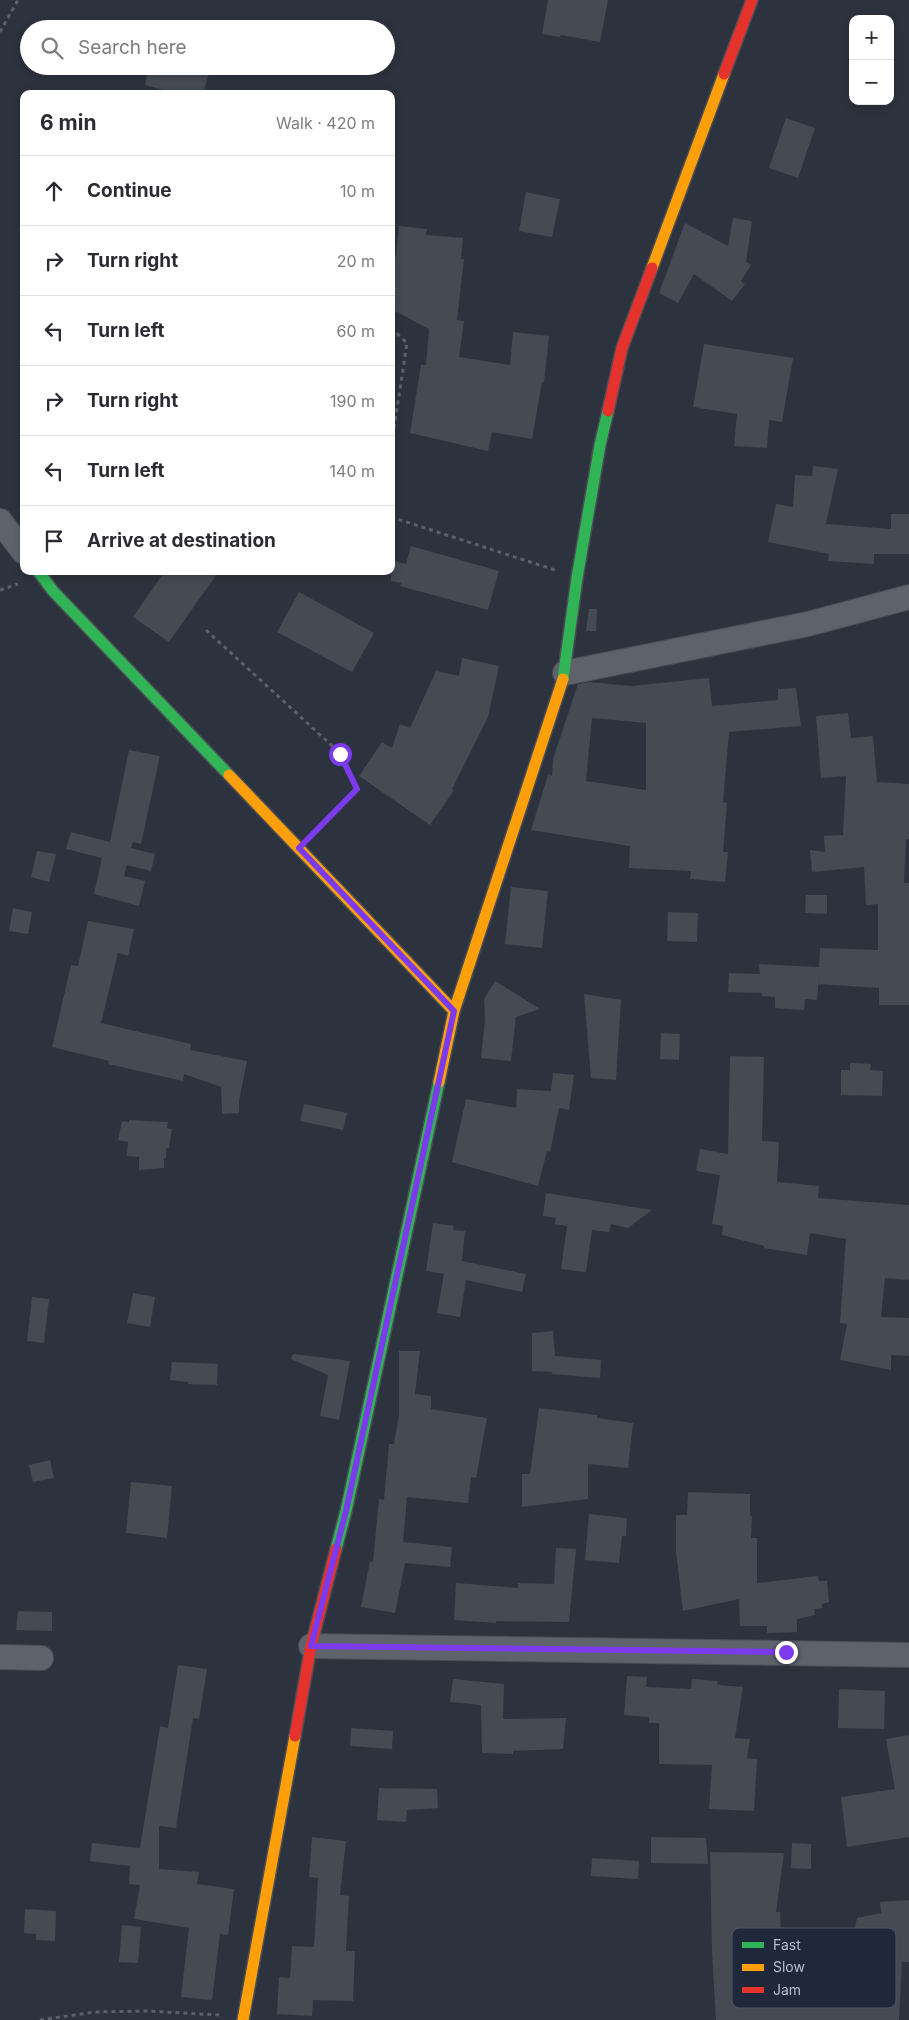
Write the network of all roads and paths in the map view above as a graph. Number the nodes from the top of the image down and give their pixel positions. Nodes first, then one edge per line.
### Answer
1 (18, 0) edge
2 (752, 0) edge
3 (0, 32) edge
4 (395, 332) edge
5 (395, 422) edge
6 (395, 518) edge
7 (0, 520) edge
8 (20, 547) edge
9 (41, 575) edge
10 (577, 578) junction
11 (909, 598) edge
12 (206, 630) dead end
13 (565, 673) junction
14 (299, 848) junction
15 (454, 1011) junction
16 (311, 1646) junction
17 (909, 1655) edge
18 (0, 1657) edge
19 (41, 1658) dead end
20 (243, 2018) edge
21 (40, 2020) edge

1 - 3 path
2 - 10 main road
4 - 5 path
6 - 10 path
7 - 8 street
9 - 14 main road
10 - 13 main road
11 - 13 street
12 - 14 path
13 - 15 main road
14 - 15 main road
15 - 16 main road
16 - 17 street
16 - 20 main road
18 - 19 street
20 - 21 path

